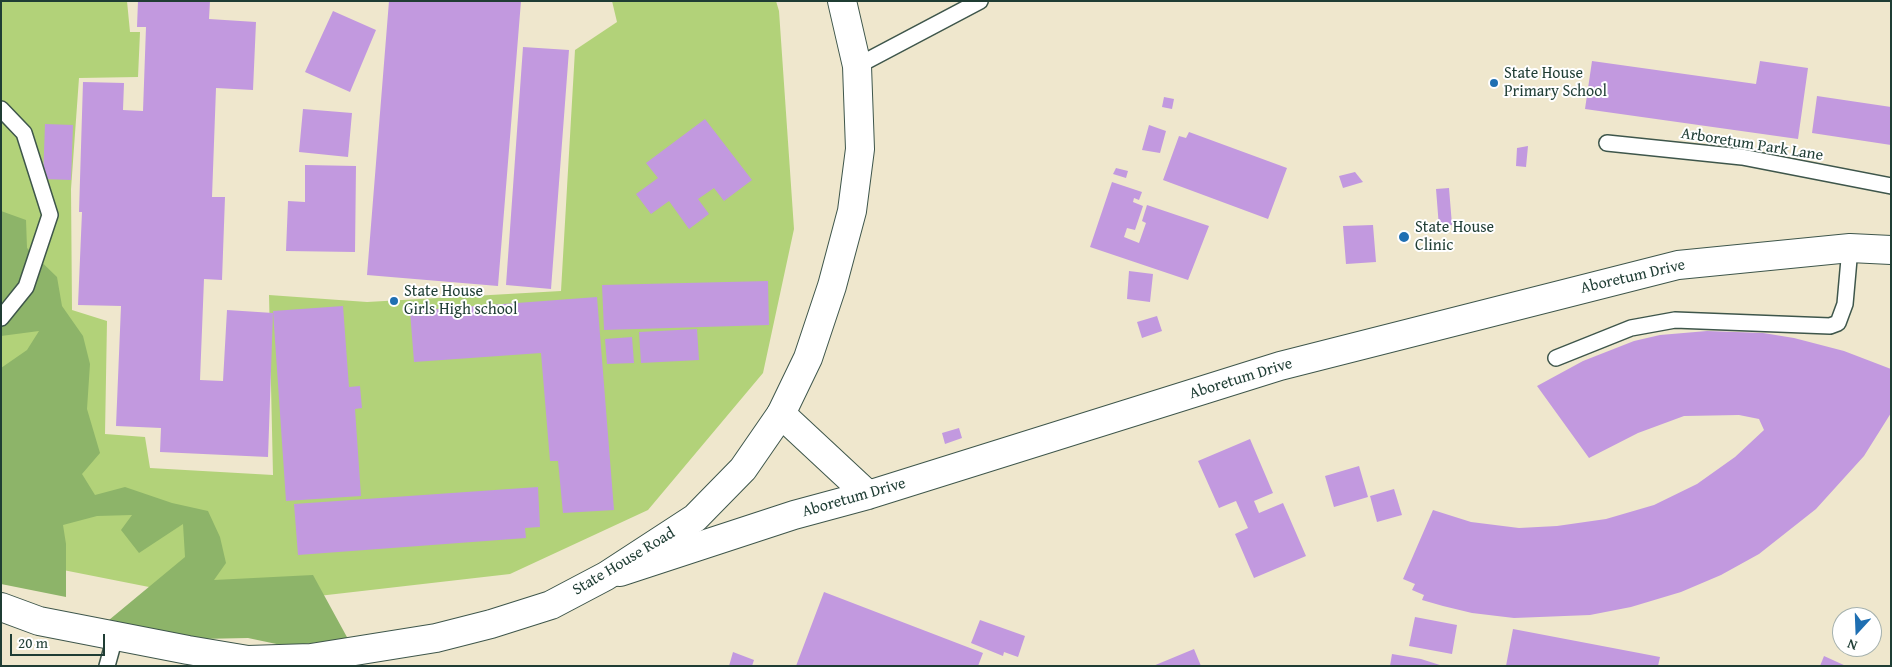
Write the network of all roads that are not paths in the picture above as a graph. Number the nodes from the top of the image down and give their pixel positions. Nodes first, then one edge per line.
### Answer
1 (842, 1) edge
2 (980, 1) edge
3 (857, 66) junction
4 (1, 109) edge
5 (1607, 143) dead end
6 (1891, 186) edge
7 (1850, 248) junction
8 (1891, 250) edge
9 (1, 318) edge
10 (1556, 358) dead end
11 (781, 414) junction
12 (868, 495) junction
13 (606, 576) junction
14 (1, 607) edge
15 (114, 637) junction
16 (351, 659) edge
17 (107, 666) edge

1 - 3 street, State House Road
2 - 3 lane
3 - 11 street, State House Road
4 - 9 lane
5 - 6 lane, Arboretum Park Lane
7 - 8 street, Aboretum Drive
7 - 10 lane
7 - 12 street, Aboretum Drive
11 - 12 street
11 - 13 street, State House Road
12 - 13 street, Aboretum Drive
13 - 16 street, State House Road
14 - 15 street, State House Road
15 - 16 street, State House Road
15 - 17 lane

